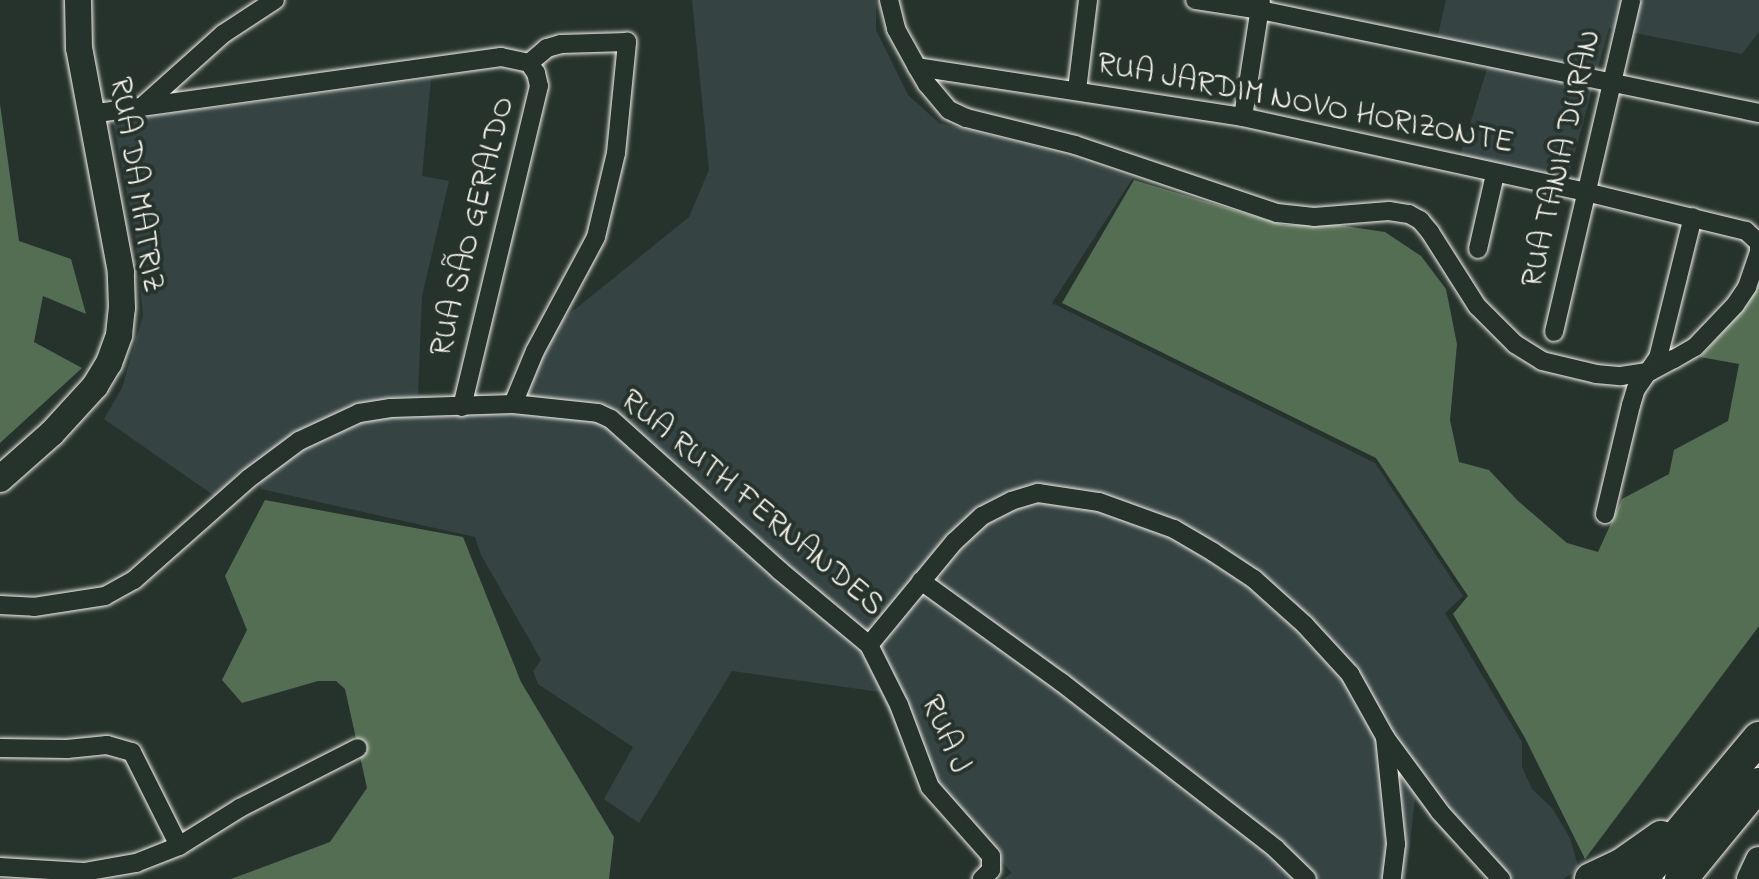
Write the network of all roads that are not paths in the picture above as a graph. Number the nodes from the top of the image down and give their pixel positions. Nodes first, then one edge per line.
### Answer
1 (78, 0) edge
2 (275, 0) edge
3 (889, 0) edge
4 (1088, 0) edge
5 (1195, 0) edge
6 (1631, 0) edge
7 (1260, 5) edge
8 (529, 63) junction
9 (917, 67) junction
10 (1609, 84) junction
11 (1077, 90) junction
12 (145, 104) junction
13 (1759, 113) edge
14 (90, 114) junction
15 (1243, 117) junction
16 (1495, 174) junction
17 (1586, 192) junction
18 (1693, 217) junction
19 (1478, 249) dead end
20 (1554, 332) dead end
21 (1651, 371) junction
22 (513, 404) junction
23 (462, 407) junction
24 (0, 479) edge
25 (1605, 514) dead end
26 (921, 581) junction
27 (0, 605) edge
28 (869, 645) junction
29 (1385, 737) junction
30 (1759, 738) edge
31 (0, 748) edge
32 (358, 748) dead end
33 (1759, 784) edge
34 (1717, 788) junction
35 (179, 846) junction
36 (1759, 860) edge
37 (0, 867) edge
38 (982, 879) edge
39 (1307, 879) edge
40 (1392, 879) edge
41 (1501, 879) edge
42 (1591, 879) edge
43 (1641, 879) edge
44 (1681, 879) edge
45 (1750, 879) edge

1 - 14 street, RUA DA MATRIZ
2 - 12 street
3 - 9 street
4 - 11 street
5 - 7 street
6 - 10 street, RUA TANIA DURAN
7 - 10 street
7 - 15 street
8 - 12 street
8 - 22 street
8 - 23 street, RUA SÃO GERALDO
9 - 11 street, RUA JARDIM NOVO HORIZONTE
9 - 21 street
10 - 13 street
10 - 17 street, RUA TANIA DURAN
11 - 15 street, RUA JARDIM NOVO HORIZONTE
12 - 14 street
14 - 24 street, RUA DA MATRIZ
15 - 16 street, RUA JARDIM NOVO HORIZONTE
16 - 17 street, RUA JARDIM NOVO HORIZONTE
16 - 19 street
17 - 18 street, RUA JARDIM NOVO HORIZONTE
17 - 20 street, RUA TANIA DURAN
18 - 21 street
18 - 21 street, RUA JARDIM NOVO HORIZONTE
21 - 25 street
22 - 23 street, RUA RUTH FERNANDES
22 - 28 street, RUA RUTH FERNANDES
23 - 27 street, RUA RUTH FERNANDES
26 - 28 street, RUA RUTH FERNANDES
26 - 29 street, RUA RUTH FERNANDES
26 - 39 street, RUA RUTH FERNANDES
28 - 38 street, RUA J
29 - 40 street, RUA RUTH FERNANDES
29 - 41 street, RUA RUTH FERNANDES
30 - 34 highway
31 - 35 street
32 - 35 street
33 - 44 highway
34 - 42 highway
34 - 43 highway
35 - 37 street
36 - 45 street

